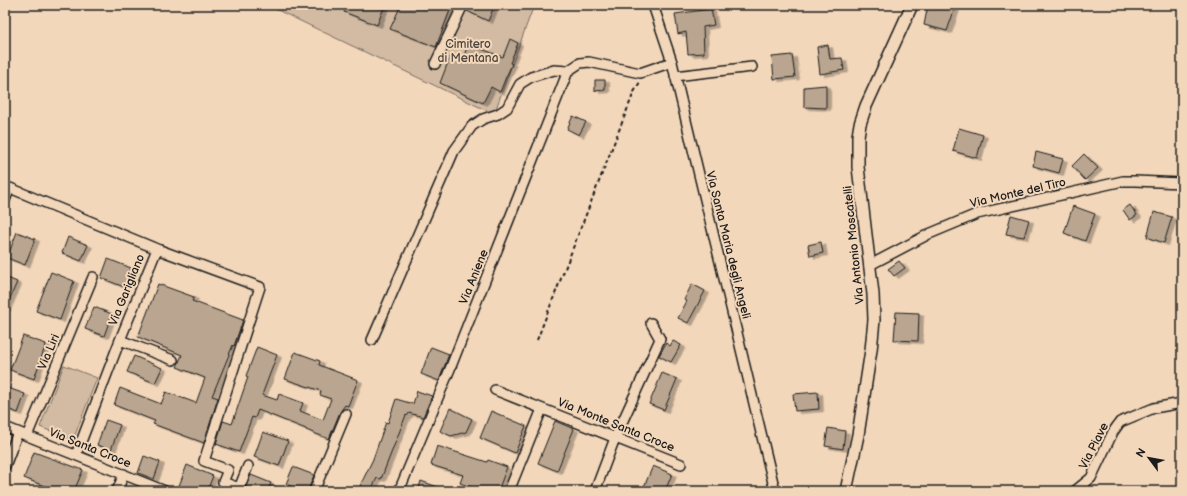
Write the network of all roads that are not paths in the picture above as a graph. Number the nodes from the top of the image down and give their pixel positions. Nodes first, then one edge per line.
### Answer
1 (463, 5) edge
2 (653, 5) edge
3 (912, 5) edge
4 (672, 62) junction
5 (435, 64) dead end
6 (752, 67) dead end
7 (568, 71) junction
8 (675, 76) junction
9 (1182, 183) edge
10 (5, 200) edge
11 (156, 249) junction
12 (870, 266) junction
13 (93, 277) dead end
14 (651, 323) dead end
15 (120, 340) junction
16 (372, 340) dead end
17 (173, 360) dead end
18 (495, 390) dead end
19 (1182, 403) edge
20 (542, 409) junction
21 (346, 414) dead end
22 (5, 427) edge
23 (23, 434) junction
24 (615, 438) junction
25 (76, 455) junction
26 (681, 464) dead end
27 (5, 466) edge
28 (248, 466) dead end
29 (124, 474) junction
30 (238, 489) edge
31 (117, 491) edge
32 (165, 491) edge
33 (314, 491) edge
34 (399, 491) edge
35 (509, 491) edge
36 (594, 491) edge
37 (775, 491) edge
38 (846, 491) edge
39 (1075, 491) edge

1 - 5 street
2 - 4 street, Via Santa Maria degli Angeli
3 - 12 street, Via Antonio Moscatelli
4 - 7 street
4 - 8 street, Via Santa Maria degli Angeli
6 - 8 street
7 - 16 street
7 - 34 street, Via Aniene
8 - 37 street, Via Santa Maria degli Angeli
9 - 12 street, Via Monte del Tiro
10 - 11 street, Via Garigliano
11 - 15 street, Via Garigliano
11 - 30 street
12 - 38 street, Via Antonio Moscatelli
13 - 23 street, Via Liri
14 - 24 street
15 - 17 street
15 - 25 street, Via Garigliano
18 - 20 street, Via Monte Santa Croce
19 - 39 street, Via Piave
20 - 24 street, Via Monte Santa Croce
20 - 35 street, Via Monte Santa Croce
21 - 33 street
22 - 23 street, Via Santa Croce
23 - 25 street, Via Santa Croce
23 - 27 street, Via Liri
24 - 26 street, Via Monte Santa Croce
24 - 36 street
25 - 29 street, Via Santa Croce
28 - 30 street
29 - 31 street
29 - 32 street, Via Santa Croce

